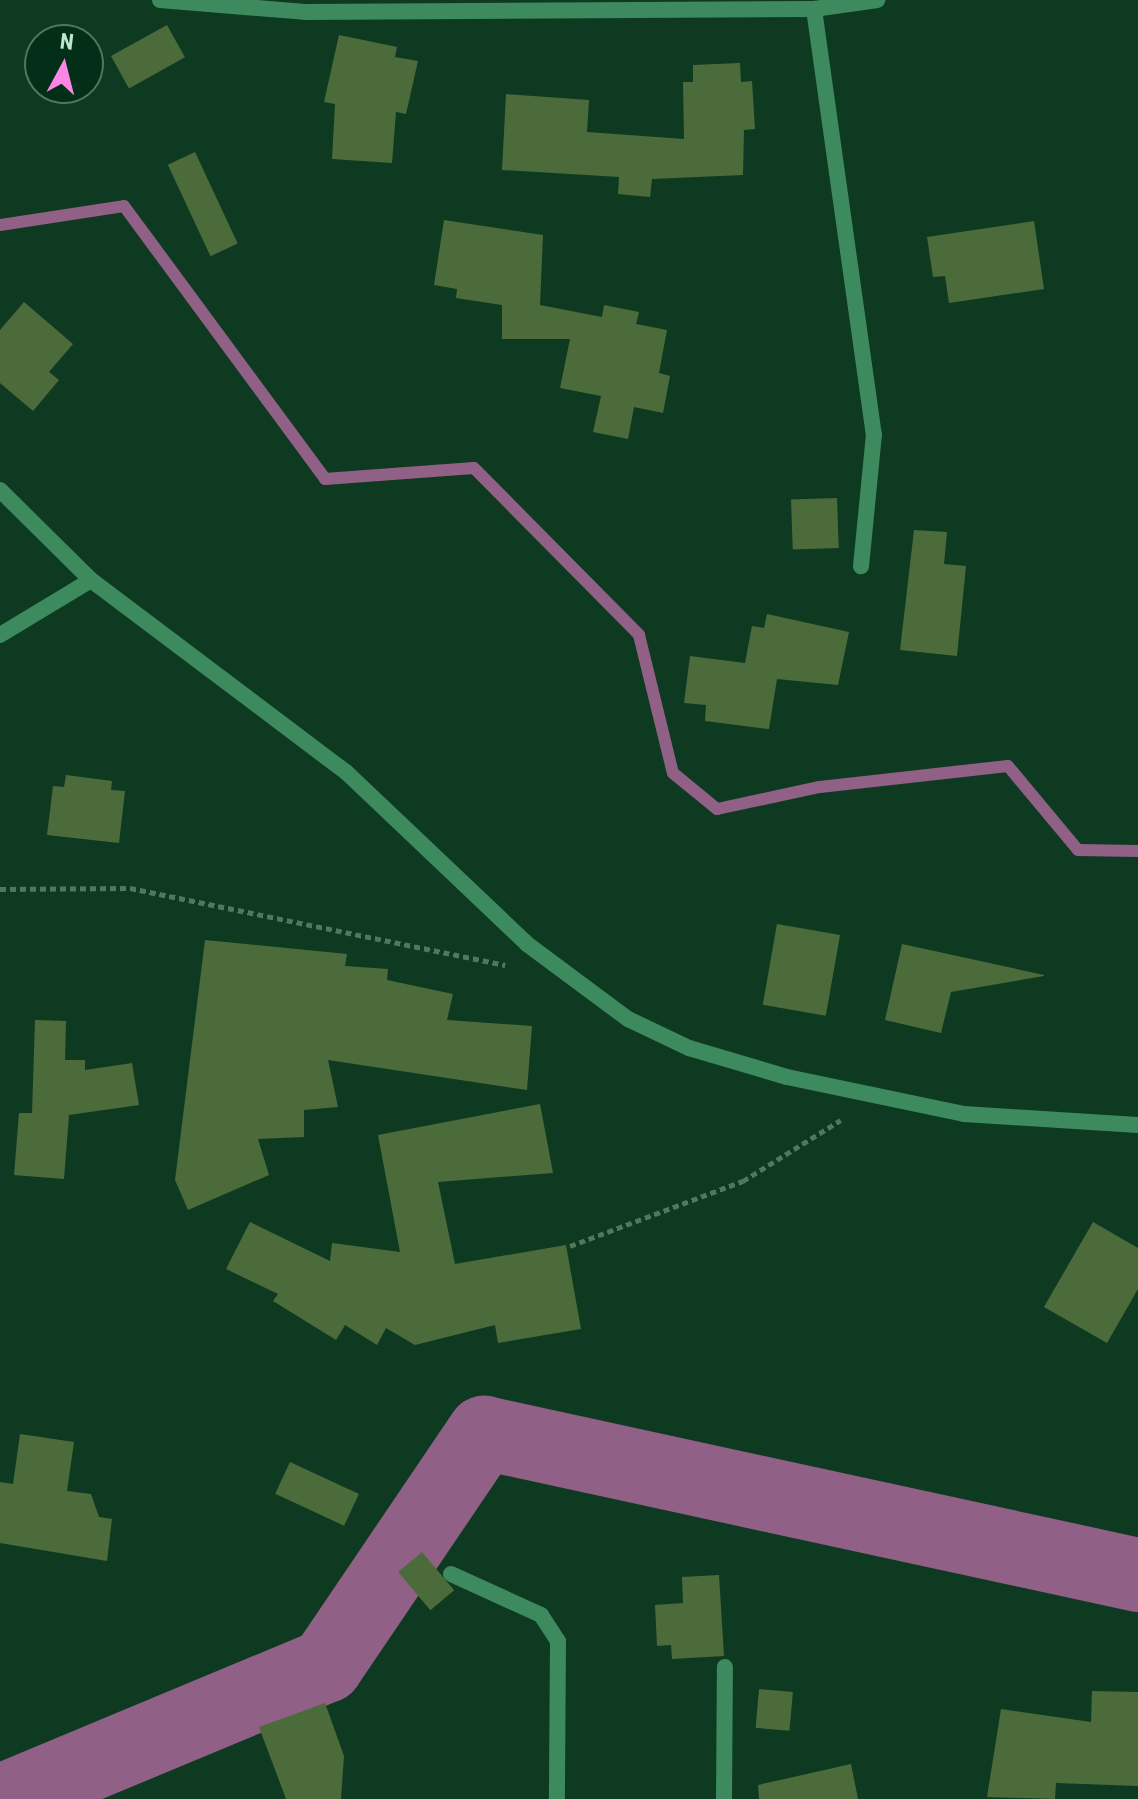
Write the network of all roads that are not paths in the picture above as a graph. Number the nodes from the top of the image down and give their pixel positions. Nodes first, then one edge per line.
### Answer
1 (160, 0) edge
2 (877, 0) edge
3 (780, 4) edge
4 (814, 9) junction
5 (0, 490) edge
6 (861, 566) dead end
7 (91, 580) junction
8 (0, 635) edge
9 (1138, 1125) edge
10 (451, 1574) dead end
11 (725, 1667) dead end
12 (557, 1799) edge
13 (724, 1799) edge

1 - 3 street
2 - 4 street
3 - 4 street
4 - 6 street
5 - 7 street
7 - 8 street
7 - 9 street
10 - 12 street
11 - 13 street

